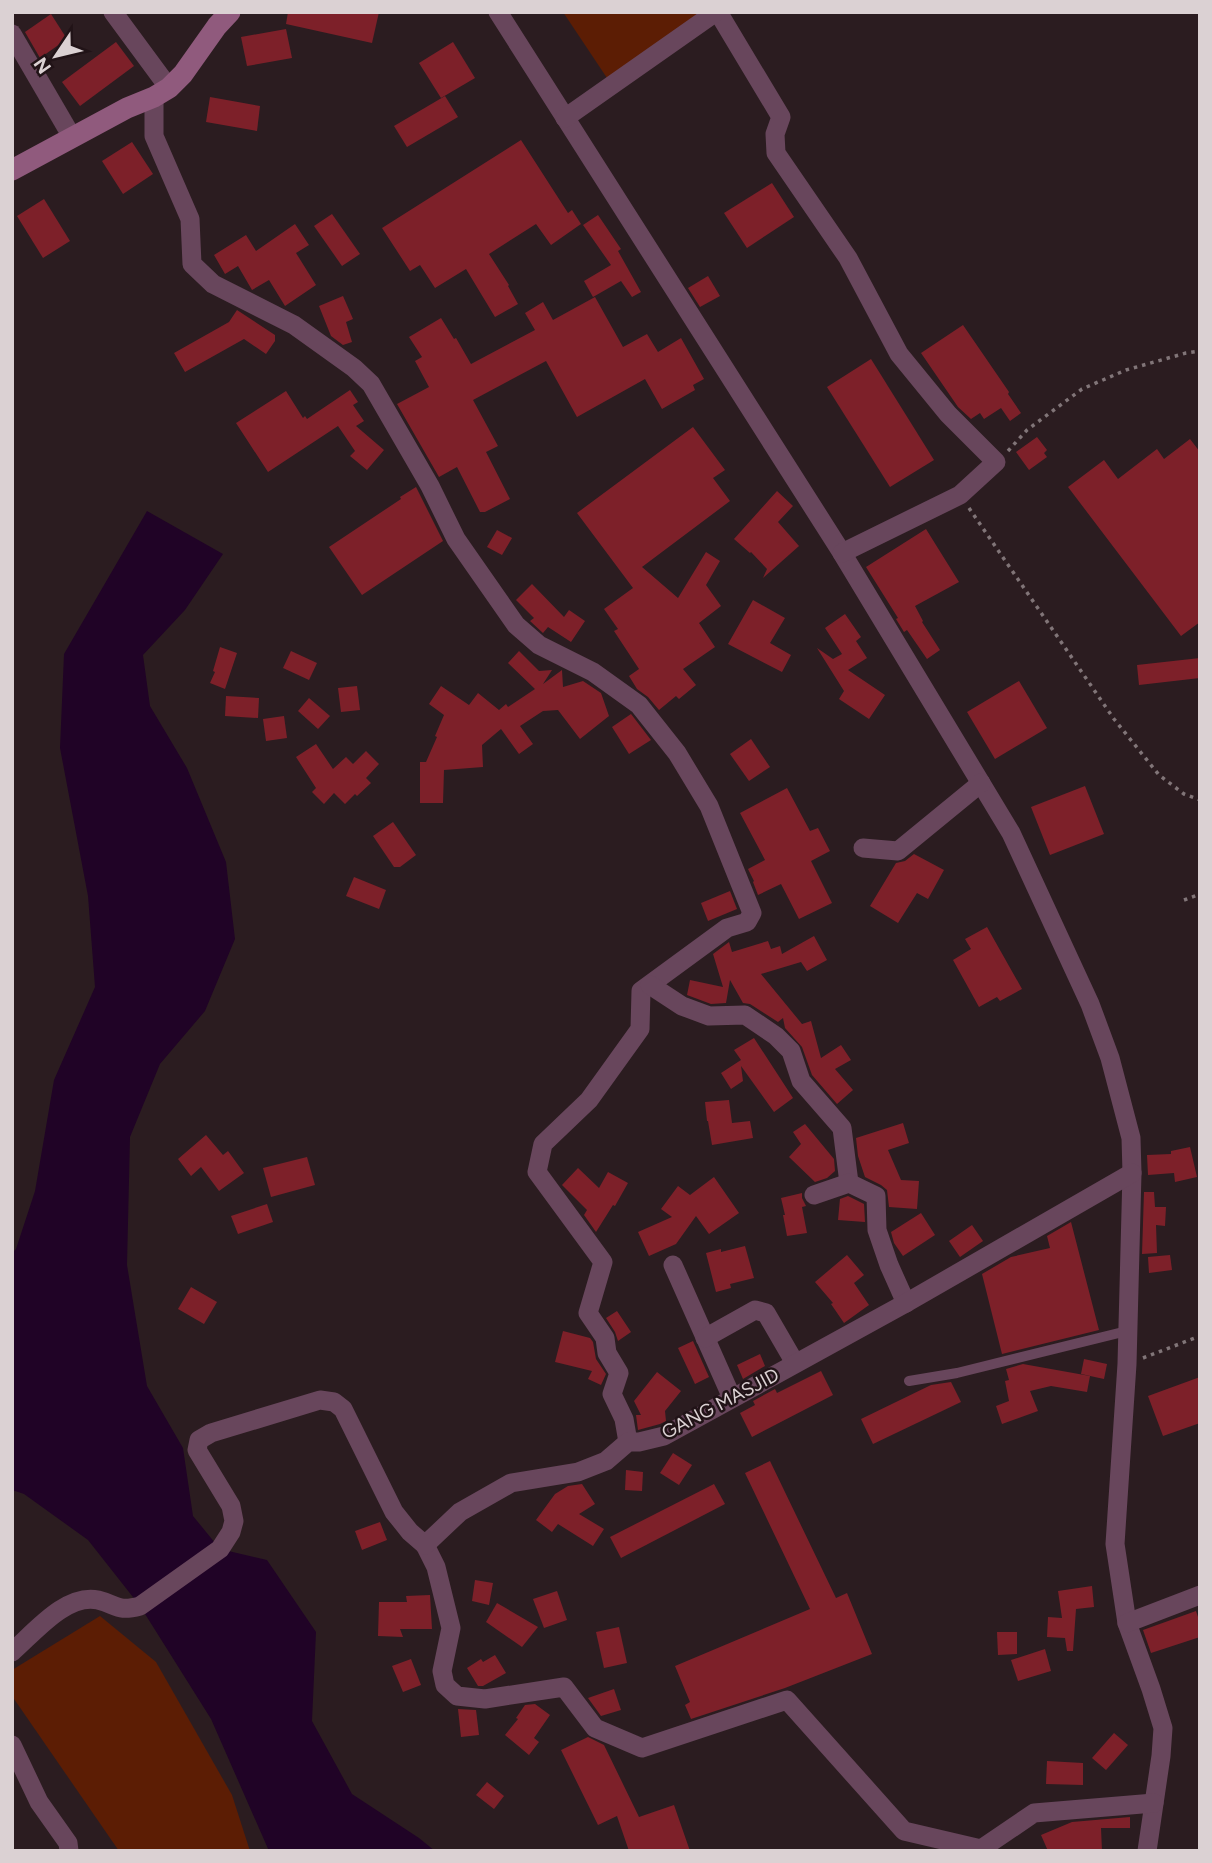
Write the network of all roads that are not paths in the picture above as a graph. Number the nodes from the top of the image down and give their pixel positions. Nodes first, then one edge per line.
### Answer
1 (113, 12) edge
2 (230, 12) edge
3 (498, 12) edge
4 (717, 12) edge
5 (12, 34) edge
6 (162, 93) junction
7 (565, 118) junction
8 (72, 137) junction
9 (12, 170) edge
10 (842, 553) junction
11 (981, 783) junction
12 (863, 848) dead end
13 (650, 985) junction
14 (1132, 1173) junction
15 (849, 1183) junction
16 (814, 1195) dead end
17 (673, 1265) dead end
18 (906, 1303) junction
19 (1127, 1331) junction
20 (705, 1338) junction
21 (795, 1363) junction
22 (909, 1381) dead end
23 (732, 1398) junction
24 (628, 1442) junction
25 (425, 1545) junction
26 (1200, 1595) edge
27 (1127, 1623) junction
28 (12, 1652) edge
29 (12, 1745) edge
30 (1154, 1803) junction
31 (69, 1851) edge
32 (1147, 1851) edge

1 - 6 street
2 - 6 street
3 - 7 street
4 - 7 street
4 - 10 street
5 - 8 street
6 - 8 street
6 - 13 street
7 - 10 street
8 - 9 street
10 - 11 street
11 - 12 street
11 - 14 street
13 - 15 street
13 - 24 street
14 - 18 street, GANG MASJID
14 - 19 street
15 - 16 street
15 - 18 street
17 - 20 street
18 - 21 street, GANG MASJID
19 - 22 lane
19 - 27 street
20 - 21 street
20 - 23 street
21 - 23 street, GANG MASJID
23 - 24 street, GANG MASJID
24 - 25 street, GANG MASJID
25 - 28 street
25 - 30 street
26 - 27 street
27 - 30 street
29 - 31 street
30 - 32 street

